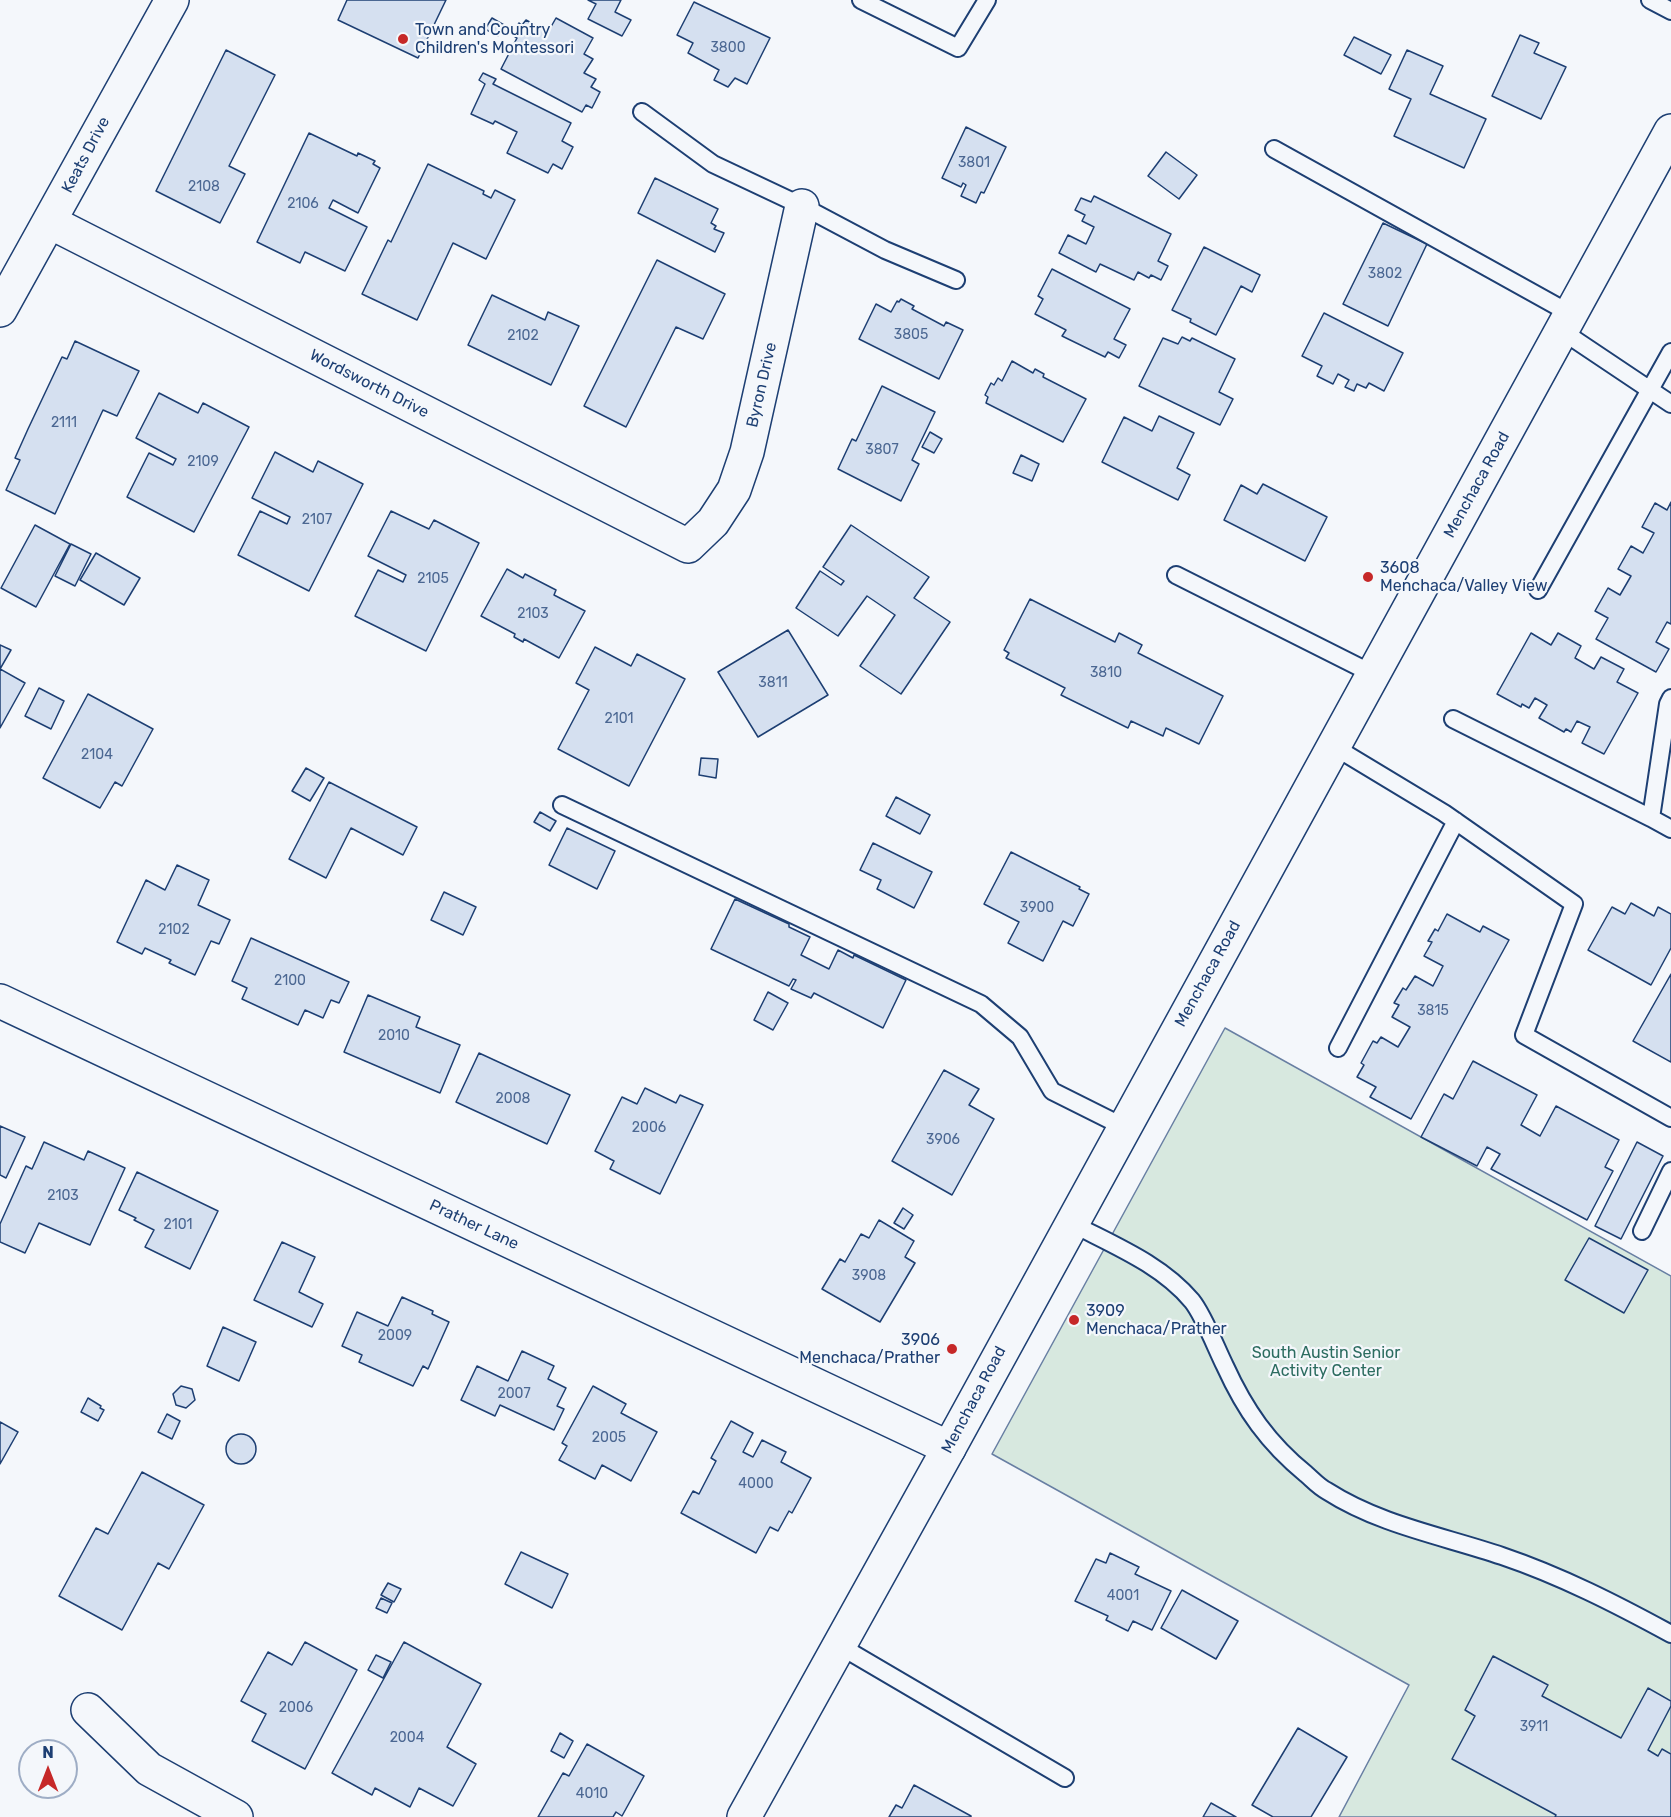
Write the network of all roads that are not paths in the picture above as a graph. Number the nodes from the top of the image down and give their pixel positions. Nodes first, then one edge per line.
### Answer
1 (172, 0) edge
2 (861, 0) edge
3 (987, 0) edge
4 (1650, 0) edge
5 (1671, 11) edge
6 (642, 112) dead end
7 (1671, 131) edge
8 (1274, 149) dead end
9 (802, 207) junction
10 (50, 222) junction
11 (956, 280) dead end
12 (0, 310) edge
13 (1566, 322) junction
14 (1671, 352) edge
15 (1651, 390) junction
16 (1671, 404) edge
17 (688, 546) joint
18 (1176, 575) dead end
19 (1538, 590) dead end
20 (1373, 674) junction
21 (1671, 698) edge
22 (1453, 719) dead end
23 (1334, 746) junction
24 (561, 805) dead end
25 (1651, 818) junction
26 (1456, 822) junction
27 (1671, 829) edge
28 (0, 1001) edge
29 (1338, 1048) dead end
30 (1671, 1118) edge
31 (1124, 1127) junction
32 (1671, 1171) edge
33 (1071, 1223) junction
34 (1642, 1231) dead end
35 (949, 1448) junction
36 (1671, 1634) edge
37 (840, 1646) junction
38 (88, 1710) dead end
39 (1065, 1778) dead end
40 (236, 1817) edge
41 (744, 1817) edge

1 - 10 street, Keats Drive
2 - 3 lane
4 - 5 lane
6 - 9 lane
7 - 13 street, Menchaca Road
8 - 13 lane
9 - 11 lane
9 - 17 street, Byron Drive
10 - 12 street, Keats Drive
10 - 17 street, Wordsworth Drive
13 - 15 lane
13 - 20 street, Menchaca Road
14 - 15 lane
15 - 16 lane
15 - 19 lane
18 - 20 lane
20 - 23 street, Menchaca Road
21 - 25 lane
22 - 25 lane
23 - 26 lane
23 - 31 street, Menchaca Road
24 - 31 lane
25 - 27 lane
26 - 29 lane
26 - 30 lane
28 - 35 street, Prather Lane
31 - 33 street, Menchaca Road
32 - 34 lane
33 - 35 street, Menchaca Road
33 - 36 lane
35 - 37 street, Menchaca Road
37 - 39 lane
37 - 41 street, Menchaca Road
38 - 40 street

